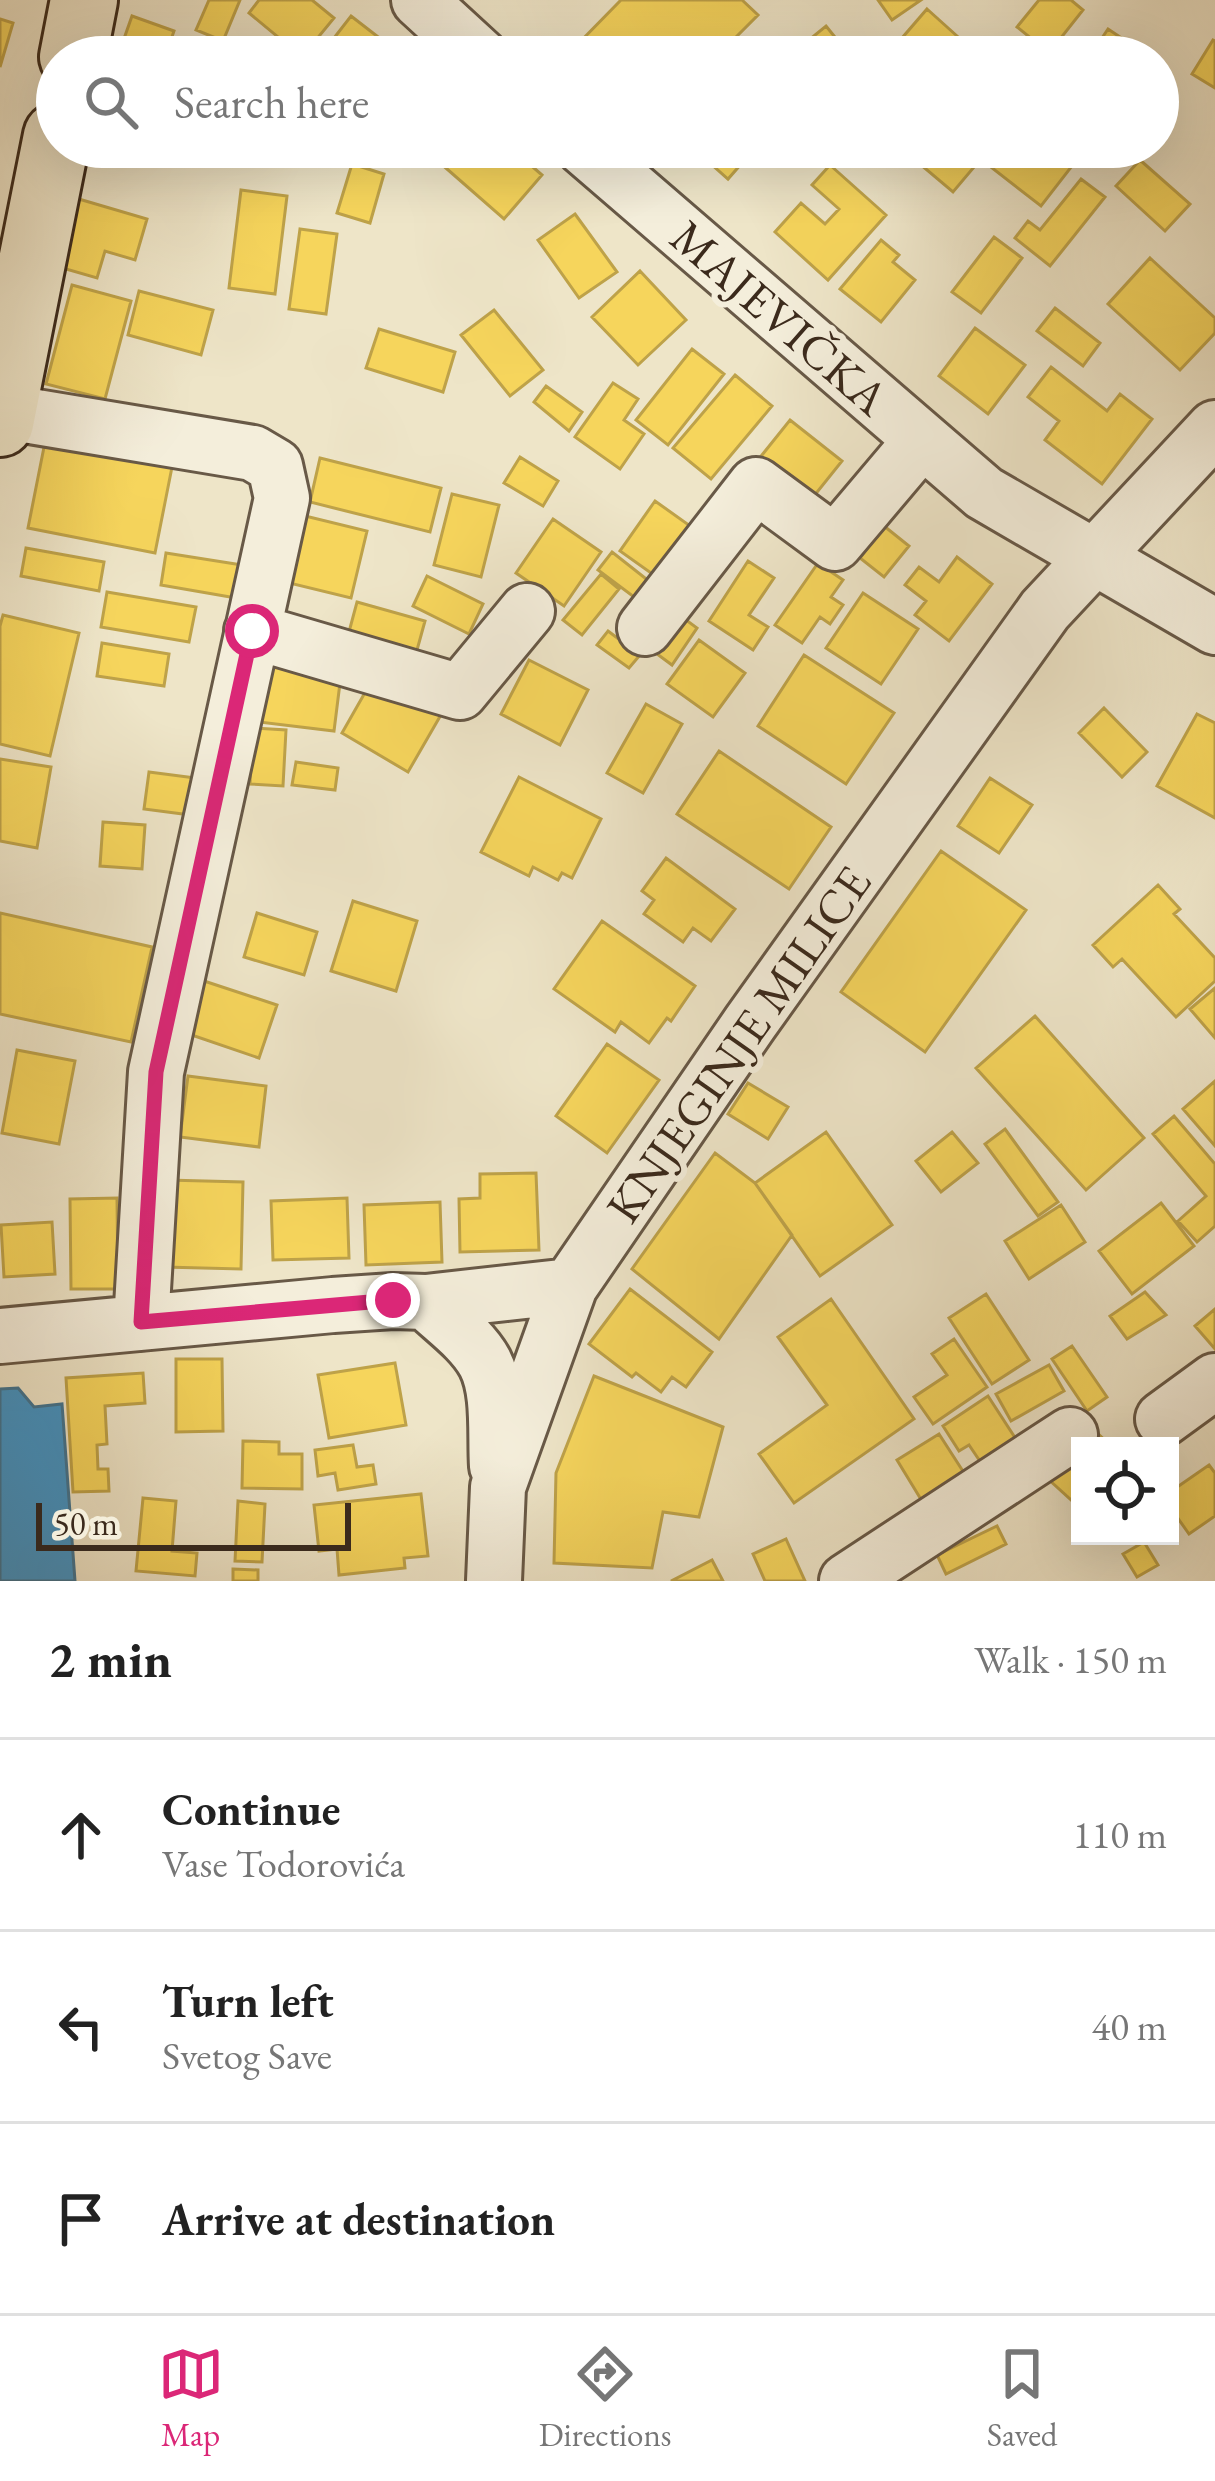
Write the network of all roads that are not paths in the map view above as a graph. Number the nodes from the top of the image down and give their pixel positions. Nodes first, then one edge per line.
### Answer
1 (84, 0) edge
2 (419, 0) edge
3 (77, 36) edge
4 (458, 36) edge
5 (51, 168) edge
6 (607, 168) edge
7 (1, 415) edge
8 (1215, 428) edge
9 (922, 440) junction
10 (1093, 558) junction
11 (527, 611) dead end
12 (1215, 627) edge
13 (645, 628) dead end
14 (252, 631) junction
15 (570, 1286) junction
16 (426, 1302) junction
17 (141, 1322) junction
18 (0, 1336) edge
19 (1215, 1382) edge
20 (1162, 1419) dead end
21 (1070, 1435) dead end
22 (498, 1486) junction
23 (494, 1581) edge
24 (847, 1581) edge

1 - 3 main road
2 - 4 street
5 - 7 main road
6 - 9 street, MAJEVIČKA
7 - 14 street
8 - 10 street, KNJEGINJE MILICE
9 - 10 street, MAJEVIČKA
9 - 13 street, MAJEVIČKA
10 - 12 street, MAJEVIČKA
10 - 15 street, KNJEGINJE MILICE
11 - 14 street
14 - 17 street
15 - 16 street
15 - 22 street, KNJEGINJE MILICE
16 - 17 street
16 - 22 street
17 - 18 street
19 - 20 street
21 - 24 street
22 - 23 street, KNJEGINJE MILICE

